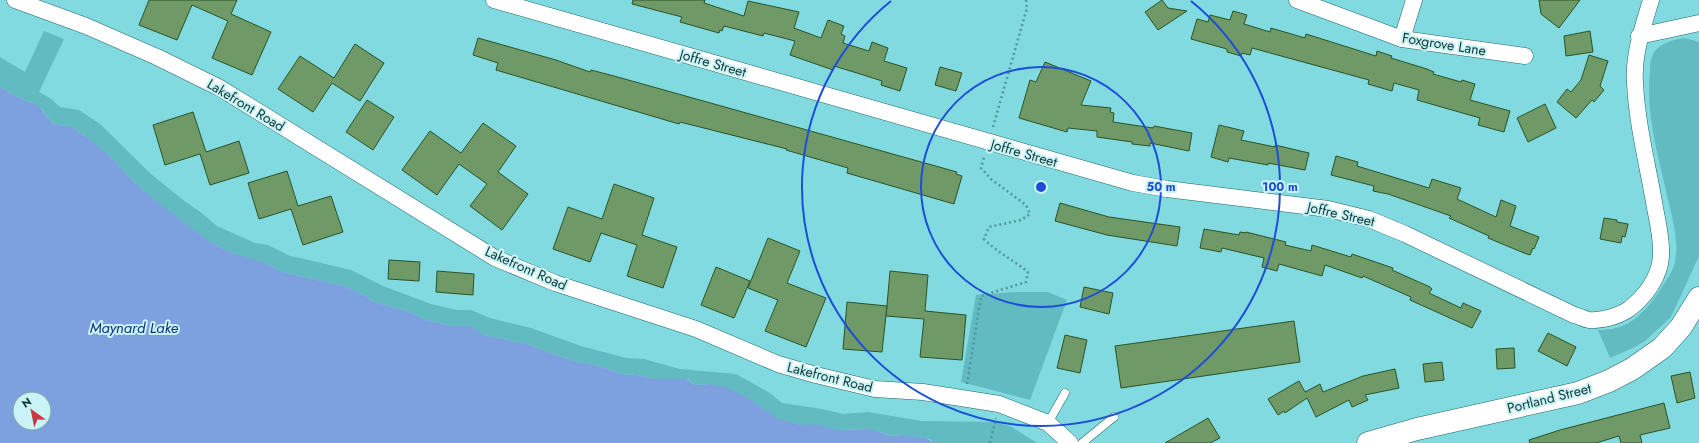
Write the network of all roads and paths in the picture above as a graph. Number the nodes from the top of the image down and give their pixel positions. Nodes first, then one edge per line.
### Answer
1 (15, 0) edge
2 (494, 0) edge
3 (1026, 0) edge
4 (1297, 0) edge
5 (1414, 0) edge
6 (1651, 0) edge
7 (1699, 23) edge
8 (1639, 36) junction
9 (1402, 38) junction
10 (1525, 56) dead end
11 (989, 143) junction
12 (1699, 298) edge
13 (1065, 393) dead end
14 (965, 398) junction
15 (999, 404) junction
16 (1114, 417) dead end
17 (1048, 423) junction
18 (1419, 436) edge
19 (1395, 439) edge
20 (990, 443) edge
21 (1070, 443) edge
22 (1082, 443) edge
23 (1368, 443) edge

1 - 14 street, Lakefront Road
2 - 11 street, Joffre Street
3 - 11 path
4 - 9 street, Foxgrove Lane
5 - 9 street
6 - 8 street, Joffre Street
7 - 8 street
8 - 11 street, Joffre Street
9 - 10 street, Foxgrove Lane
11 - 14 path
12 - 18 main road, Portland Street
13 - 17 lane
14 - 15 street, Lakefront Road
15 - 17 street, Lakefront Road
15 - 20 path
16 - 22 lane
17 - 21 street, Lakefront Road
18 - 19 main road, Portland Street
19 - 23 main road, Portland Street

